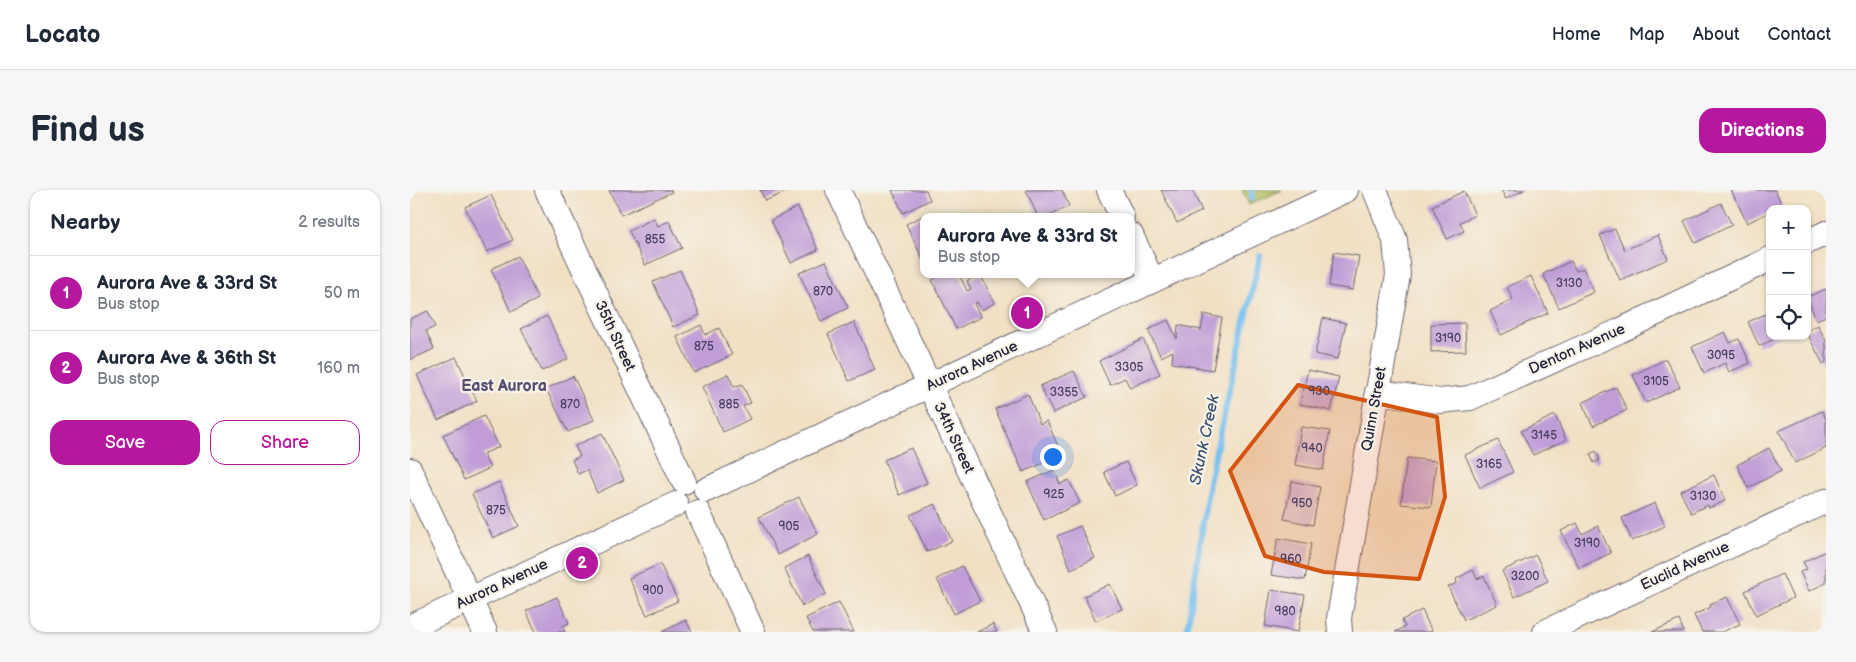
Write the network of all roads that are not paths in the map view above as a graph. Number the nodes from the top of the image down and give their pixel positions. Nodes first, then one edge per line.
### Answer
1 (547, 190) edge
2 (838, 190) edge
3 (1109, 190) edge
4 (1346, 190) edge
5 (1375, 190) edge
6 (1120, 213) edge
7 (1826, 233) edge
8 (1811, 240) edge
9 (1135, 244) edge
10 (1766, 261) edge
11 (1152, 280) junction
12 (930, 386) junction
13 (1377, 392) junction
14 (410, 470) edge
15 (706, 490) junction
16 (680, 493) junction
17 (1826, 501) edge
18 (698, 512) junction
19 (470, 599) junction
20 (410, 627) edge
21 (485, 632) edge
22 (753, 632) edge
23 (1045, 632) edge
24 (1340, 632) edge
25 (1545, 632) edge

1 - 16 street, 35th Street
2 - 12 street, 34th Street
3 - 6 street
4 - 11 street, Aurora Avenue
5 - 13 street, Quinn Street
7 - 8 street
9 - 11 street
10 - 13 street, Denton Avenue
11 - 12 street, Aurora Avenue
12 - 15 street, Aurora Avenue
12 - 23 street, 34th Street
13 - 24 street, Quinn Street
14 - 19 street
15 - 16 street
15 - 18 street
16 - 18 street
16 - 19 street, Aurora Avenue
17 - 25 street, Euclid Avenue
18 - 22 street
19 - 20 street, Aurora Avenue
19 - 21 street

